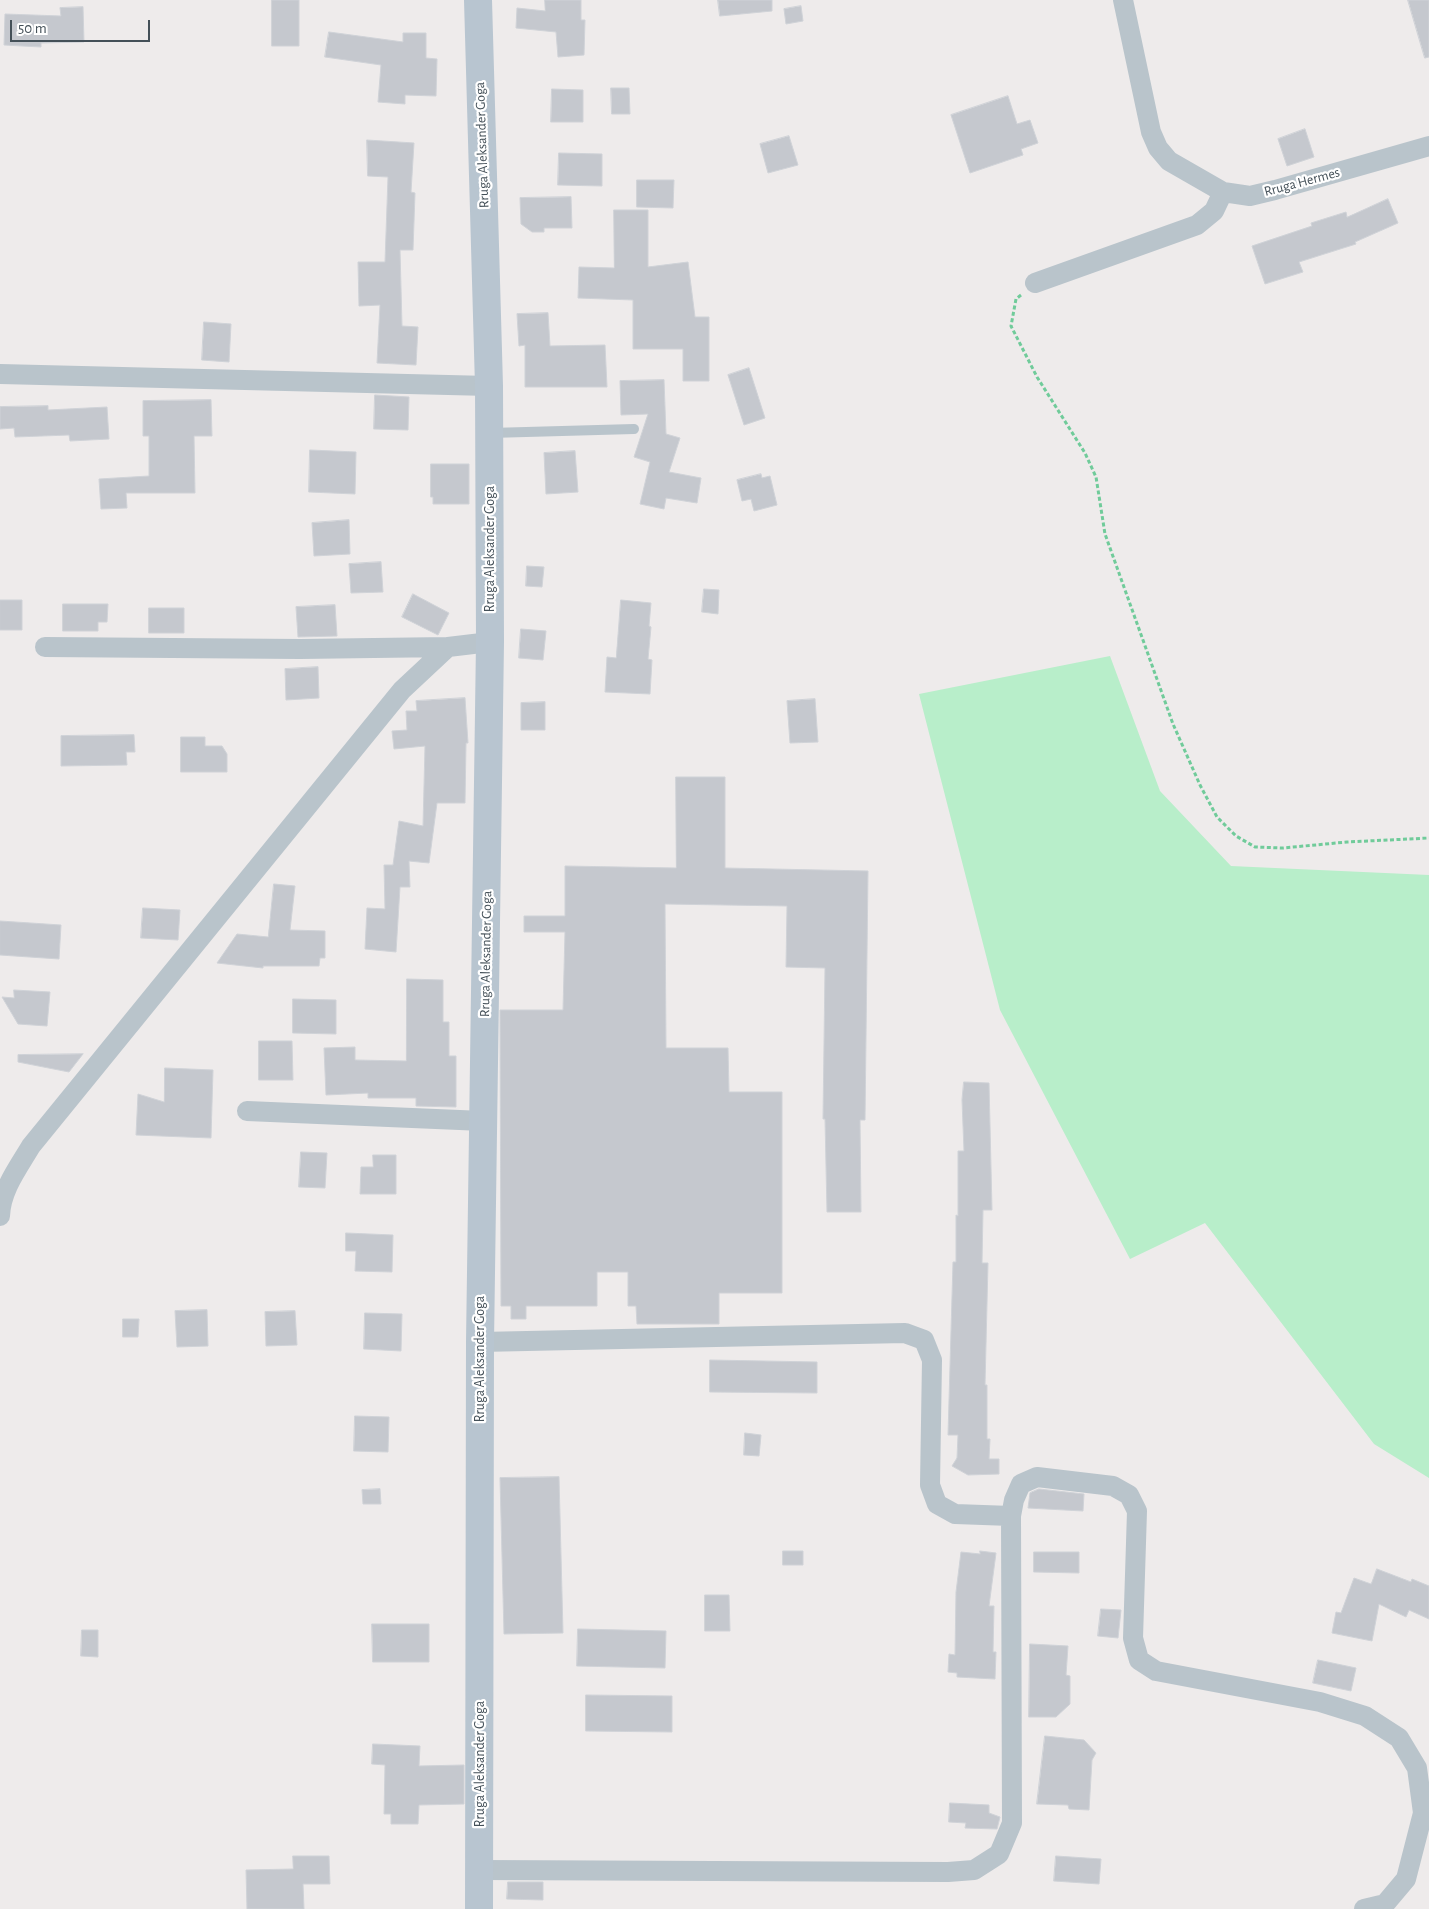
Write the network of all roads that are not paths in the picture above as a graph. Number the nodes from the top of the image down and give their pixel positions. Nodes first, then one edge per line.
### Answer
1 (478, 0) edge
2 (1123, 0) edge
3 (1429, 146) edge
4 (1223, 192) junction
5 (1035, 283) road end
6 (0, 374) edge
7 (489, 386) junction
8 (634, 429) dead end
9 (489, 433) junction
10 (490, 642) junction
11 (45, 647) dead end
12 (448, 647) junction
13 (247, 1112) dead end
14 (483, 1121) junction
15 (0, 1216) edge
16 (480, 1342) junction
17 (1011, 1516) junction
18 (1426, 1814) edge
19 (479, 1870) junction
20 (1384, 1907) edge
21 (479, 1909) edge
22 (1364, 1909) edge

1 - 7 main road, Rruga Aleksander Goga
2 - 4 street, Rruga Hermes
3 - 4 street, Rruga Hermes
4 - 5 street
6 - 7 street
7 - 9 main road, Rruga Aleksander Goga
8 - 9 lane
9 - 10 main road, Rruga Aleksander Goga
10 - 12 street
10 - 14 main road, Rruga Aleksander Goga
11 - 12 street
12 - 15 street
13 - 14 street
14 - 16 main road, Rruga Aleksander Goga
16 - 17 street
16 - 19 main road, Rruga Aleksander Goga
17 - 18 street
17 - 19 street
18 - 20 street
19 - 21 main road, Rruga Aleksander Goga
20 - 22 street

